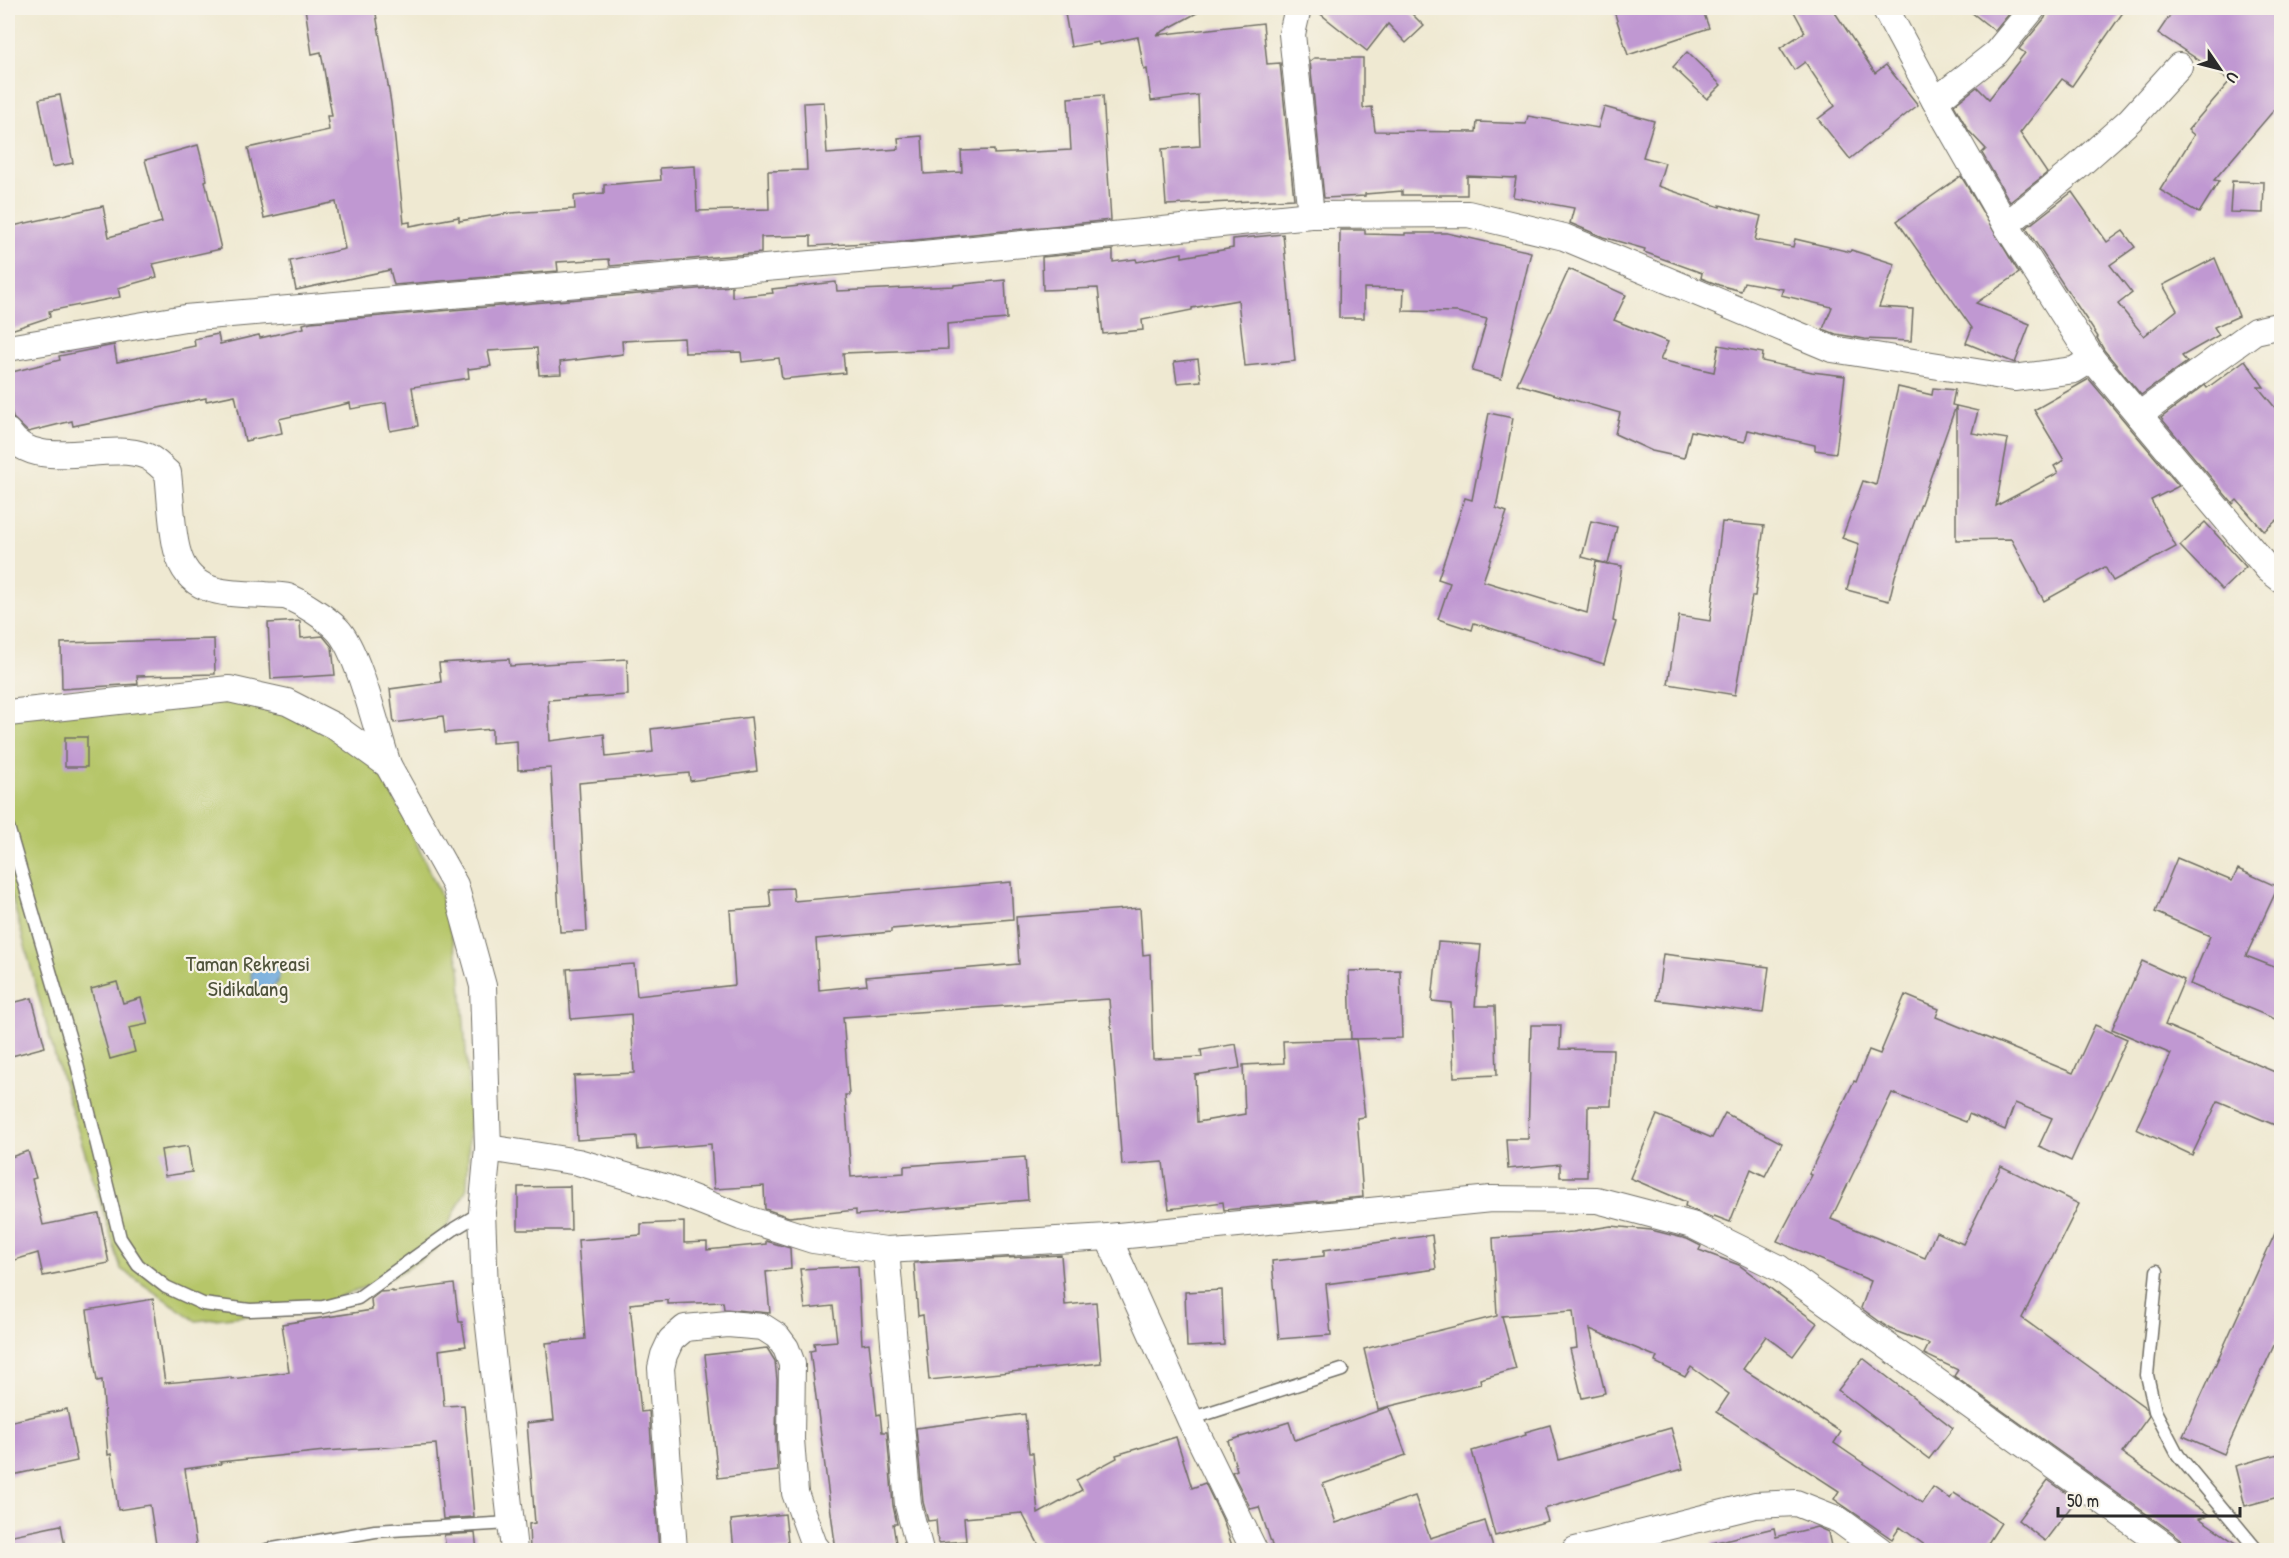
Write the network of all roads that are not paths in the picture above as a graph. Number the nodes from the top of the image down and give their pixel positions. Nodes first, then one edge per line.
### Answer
1 (1298, 8) edge
2 (1885, 8) edge
3 (2033, 8) edge
4 (2179, 66) dead end
5 (1935, 101) junction
6 (1311, 215) junction
7 (2006, 225) junction
8 (2282, 325) edge
9 (8, 348) edge
10 (2092, 359) junction
11 (2139, 415) junction
12 (8, 432) edge
13 (2282, 580) edge
14 (8, 713) edge
15 (387, 765) junction
16 (8, 827) edge
17 (488, 1148) junction
18 (482, 1212) junction
19 (1108, 1237) junction
20 (886, 1250) junction
21 (2157, 1271) dead end
22 (1341, 1370) dead end
23 (1190, 1419) junction
24 (510, 1523) junction
25 (267, 1551) edge
26 (514, 1551) edge
27 (674, 1551) edge
28 (818, 1551) edge
29 (920, 1551) edge
30 (1254, 1551) edge
31 (1575, 1551) edge
32 (1880, 1551) edge
33 (2171, 1551) edge
34 (2257, 1551) edge

1 - 6 street
2 - 5 street
3 - 5 street
4 - 7 street
5 - 7 street
6 - 9 street
6 - 10 street
7 - 10 street
8 - 11 street
10 - 11 street
11 - 13 street
12 - 15 street
14 - 15 street
15 - 17 street
16 - 18 lane
17 - 18 street
17 - 20 street
18 - 24 street
19 - 20 street
19 - 23 street
19 - 33 street
20 - 29 street
21 - 34 lane
22 - 23 lane
23 - 30 street
24 - 25 lane
24 - 26 street
27 - 28 street
31 - 32 street

